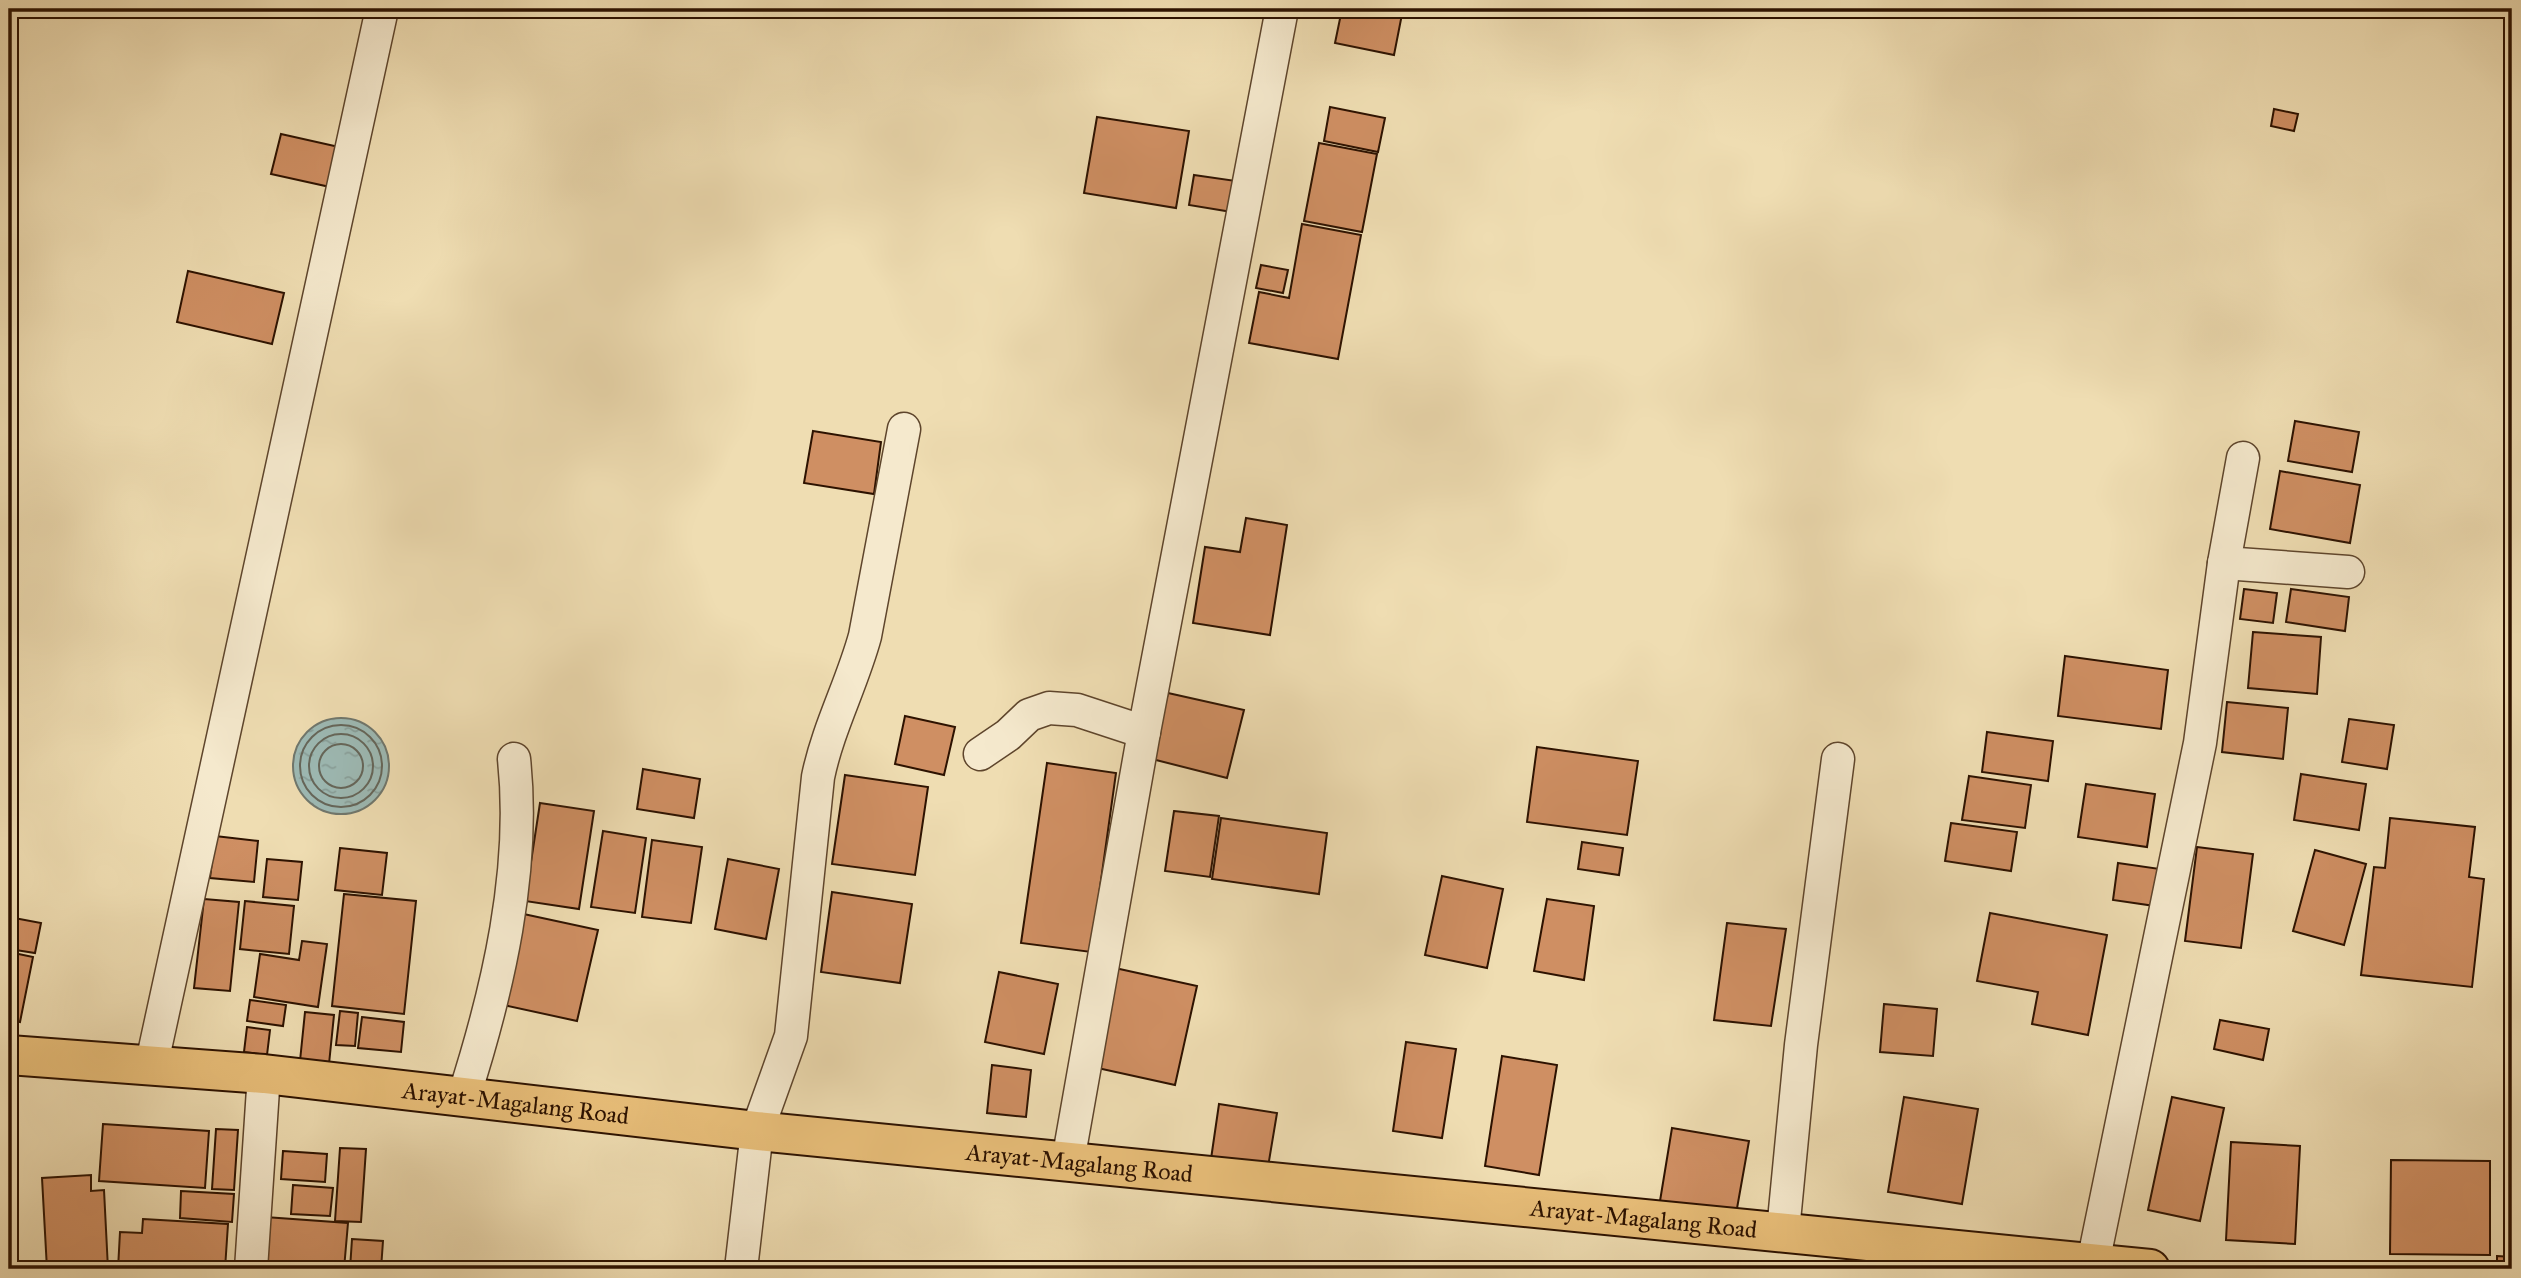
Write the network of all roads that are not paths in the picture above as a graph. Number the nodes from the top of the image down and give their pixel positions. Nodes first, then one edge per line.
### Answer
1 (382, 9) edge
2 (1282, 9) edge
3 (904, 429) dead end
4 (2243, 458) dead end
5 (2224, 563) junction
6 (2348, 572) dead end
7 (1144, 732) junction
8 (980, 754) dead end
9 (514, 759) dead end
10 (1838, 759) dead end
11 (9, 1055) edge
12 (151, 1067) junction
13 (264, 1074) junction
14 (464, 1096) junction
15 (757, 1131) junction
16 (1068, 1161) junction
17 (1783, 1231) junction
18 (2093, 1264) junction
19 (251, 1269) edge
20 (741, 1269) edge
21 (2150, 1269) edge

1 - 12 street
2 - 7 street
3 - 15 street
4 - 5 street
5 - 6 street
5 - 18 street
7 - 8 street
7 - 16 street
9 - 14 street
10 - 17 street
11 - 12 main road, Arayat-Magalang Road
12 - 13 main road, Arayat-Magalang Road
13 - 14 main road, Arayat-Magalang Road
13 - 19 street
14 - 15 main road, Arayat-Magalang Road
15 - 16 main road, Arayat-Magalang Road
15 - 20 street
16 - 17 main road, Arayat-Magalang Road
17 - 18 main road, Arayat-Magalang Road
18 - 21 main road, Arayat-Magalang Road

